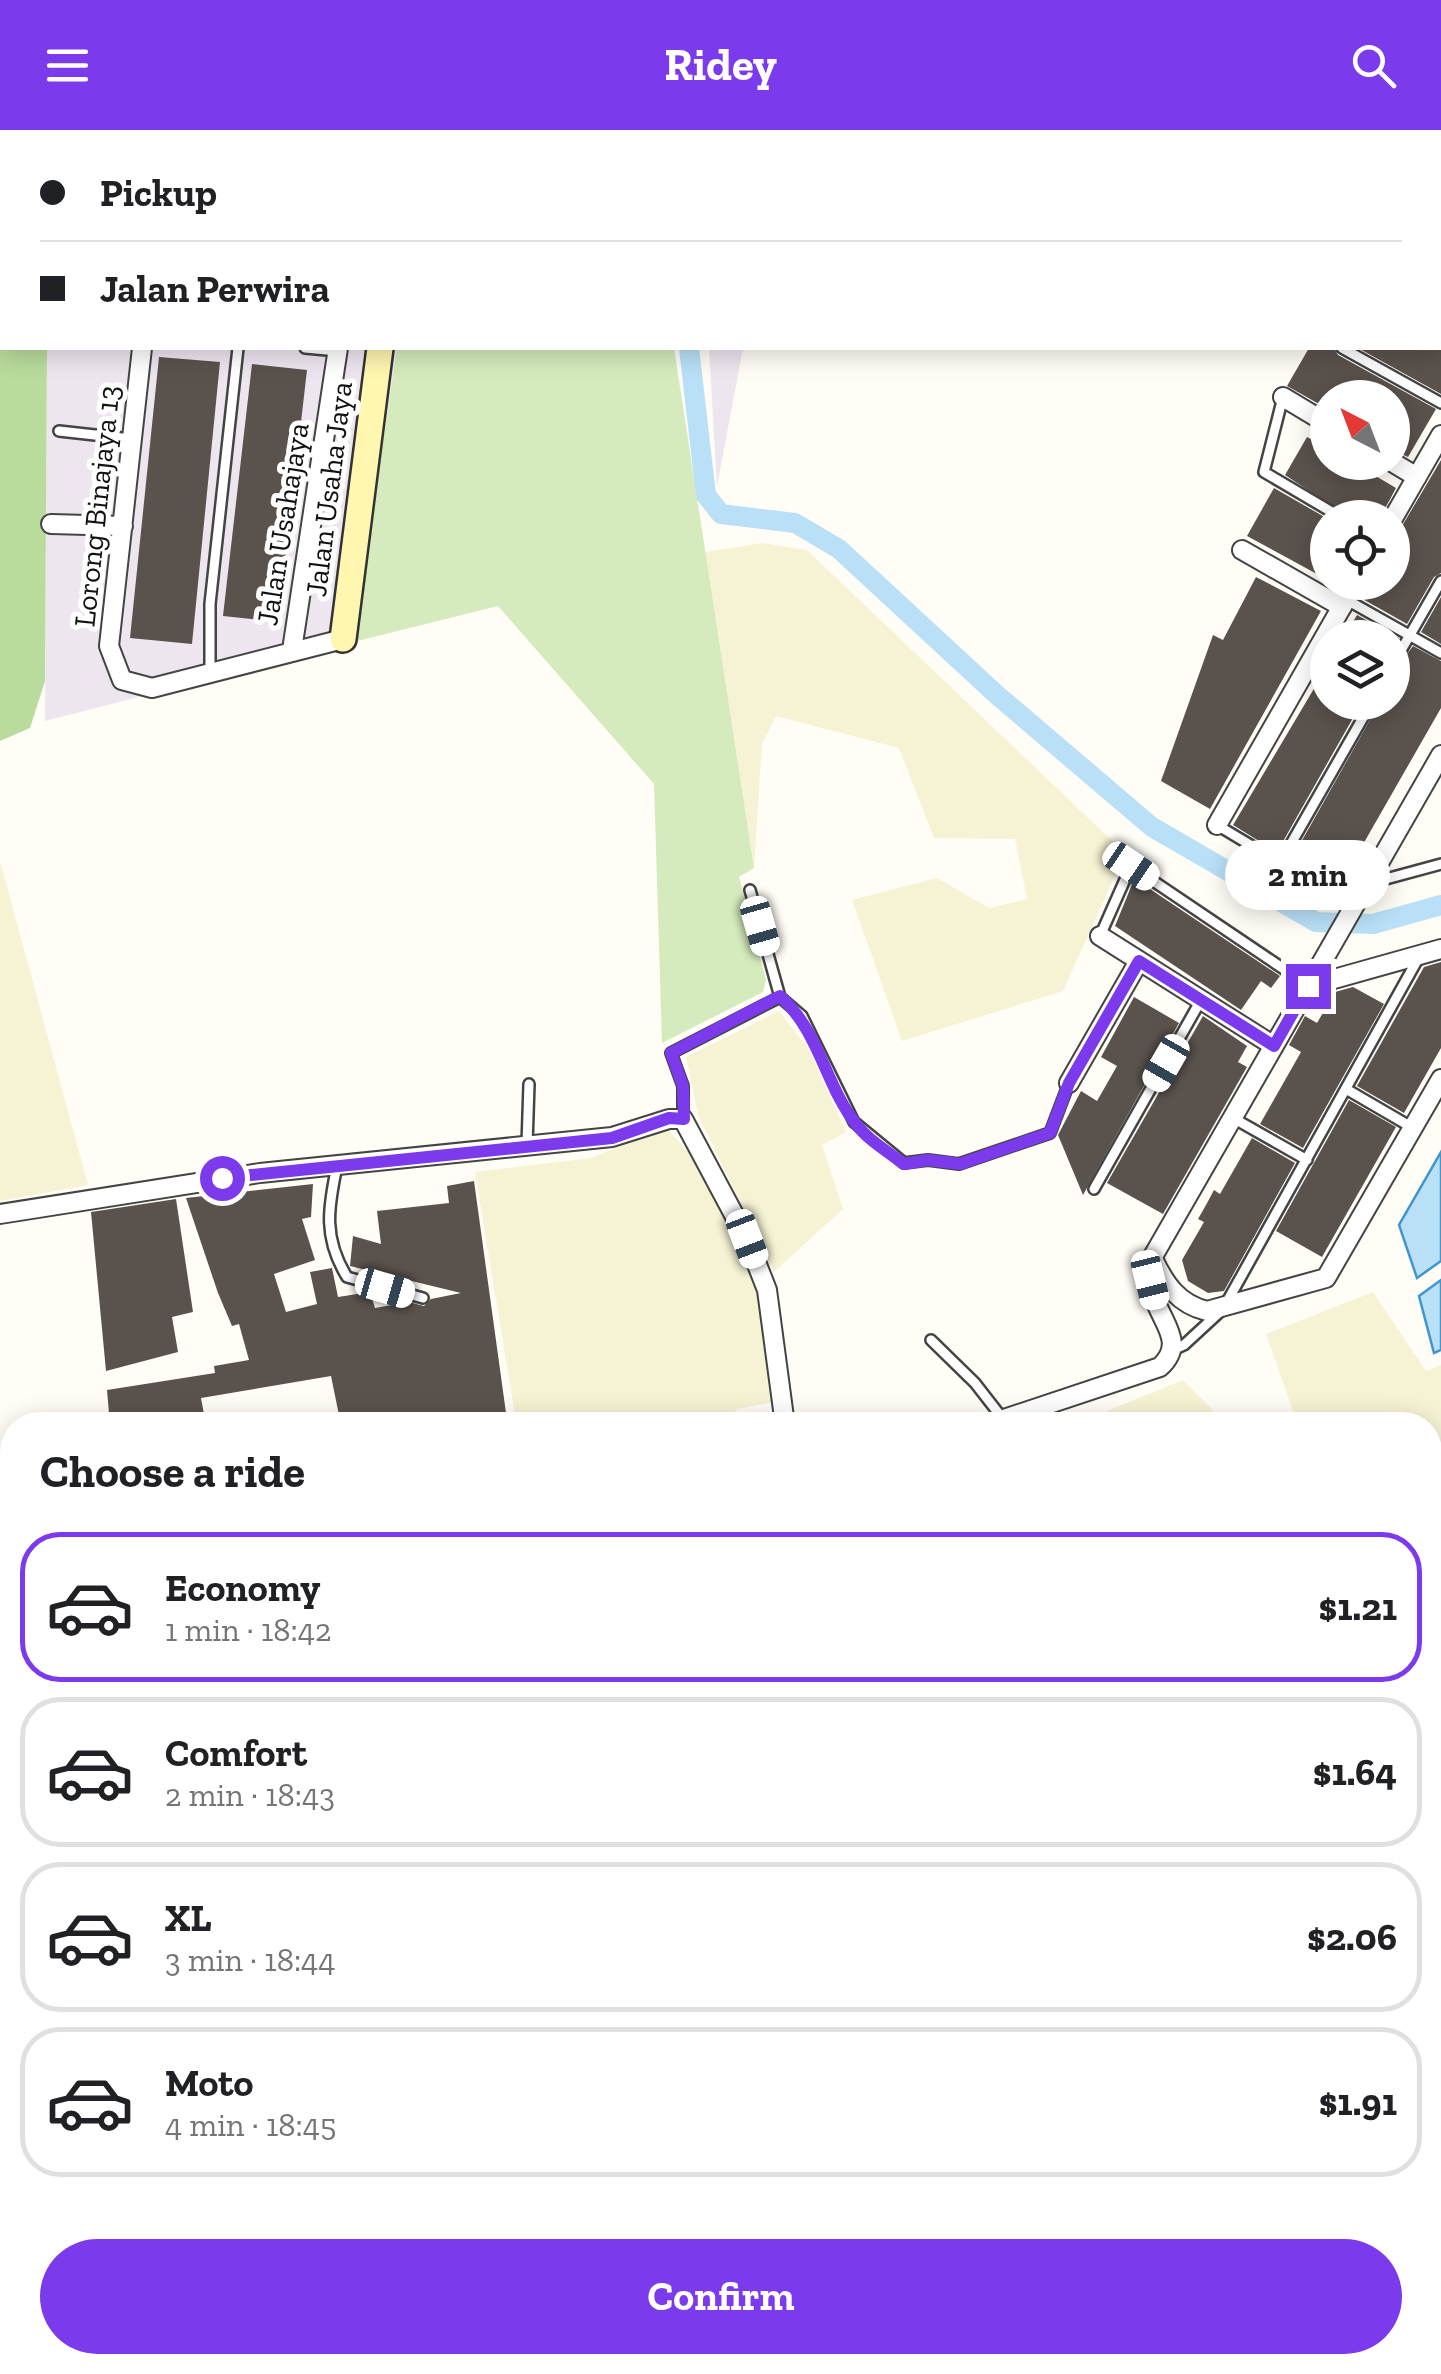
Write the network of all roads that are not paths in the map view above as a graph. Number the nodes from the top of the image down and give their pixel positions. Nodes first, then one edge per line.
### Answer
1 (142, 350) edge
2 (238, 350) edge
3 (338, 350) edge
4 (380, 350) edge
5 (1346, 350) edge
6 (1283, 397) joint
7 (1441, 403) edge
8 (1310, 413) edge
9 (59, 431) dead end
10 (1441, 435) edge
11 (133, 440) junction
12 (1410, 473) edge
13 (1417, 477) junction
14 (1311, 500) edge
15 (1404, 500) edge
16 (50, 524) dead end
17 (123, 526) junction
18 (1242, 550) dead end
19 (1441, 581) edge
20 (1346, 600) edge
21 (1344, 603) junction
22 (1378, 620) edge
23 (1410, 636) joint
24 (343, 639) joint
25 (292, 650) junction
26 (1441, 653) edge
27 (210, 672) junction
28 (1362, 720) edge
29 (1441, 755) edge
30 (1217, 825) joint
31 (1280, 863) junction
32 (1441, 864) edge
33 (1368, 884) junction
34 (750, 890) dead end
35 (1354, 907) junction
36 (1100, 936) joint
37 (1441, 949) edge
38 (1420, 955) junction
39 (1139, 961) junction
40 (1308, 986) junction
41 (780, 996) junction
42 (1201, 1000) junction
43 (1274, 1046) junction
44 (1441, 1078) edge
45 (1069, 1083) joint
46 (529, 1084) dead end
47 (1346, 1090) junction
48 (1233, 1118) junction
49 (684, 1119) junction
50 (1412, 1128) junction
51 (527, 1148) junction
52 (1307, 1160) junction
53 (337, 1166) junction
54 (1094, 1188) dead end
55 (0, 1214) edge
56 (1152, 1258) junction
57 (423, 1298) dead end
58 (1223, 1309) junction
59 (931, 1340) dead end
60 (1173, 1350) junction
61 (783, 1412) edge
62 (990, 1412) edge
63 (1025, 1412) edge

1 - 11 street, Lorong Binajaya 13
2 - 27 lane
3 - 25 street, Jalan Usahajaya
4 - 24 street, Jalan Usaha Jaya
5 - 7 lane
6 - 8 street
6 - 14 lane
9 - 11 lane
10 - 13 street
11 - 17 street, Lorong Binajaya 13
12 - 13 street
13 - 15 street
16 - 17 street
17 - 27 street, Lorong Binajaya 13
18 - 21 street
19 - 23 lane
20 - 21 street
21 - 22 lane
21 - 30 street
23 - 26 lane
24 - 25 street, Lorong Binajaya 13
25 - 27 street, Lorong Binajaya 13
28 - 31 lane
29 - 33 street
30 - 31 lane
31 - 35 lane
32 - 33 lane
33 - 35 street
34 - 41 lane
35 - 40 street
36 - 39 street
36 - 40 lane
37 - 38 street
38 - 40 street
38 - 47 lane
39 - 42 street
39 - 45 street
40 - 43 street
41 - 45 lane
41 - 49 lane
42 - 43 street
42 - 54 lane
43 - 48 street
44 - 50 street
46 - 51 lane
47 - 50 lane
47 - 52 lane
48 - 52 lane
48 - 56 street
49 - 51 street
49 - 61 street
50 - 58 street
51 - 53 street
52 - 58 lane
53 - 55 street
53 - 57 lane
56 - 58 street
56 - 60 street
58 - 60 lane
59 - 62 lane
60 - 63 street

